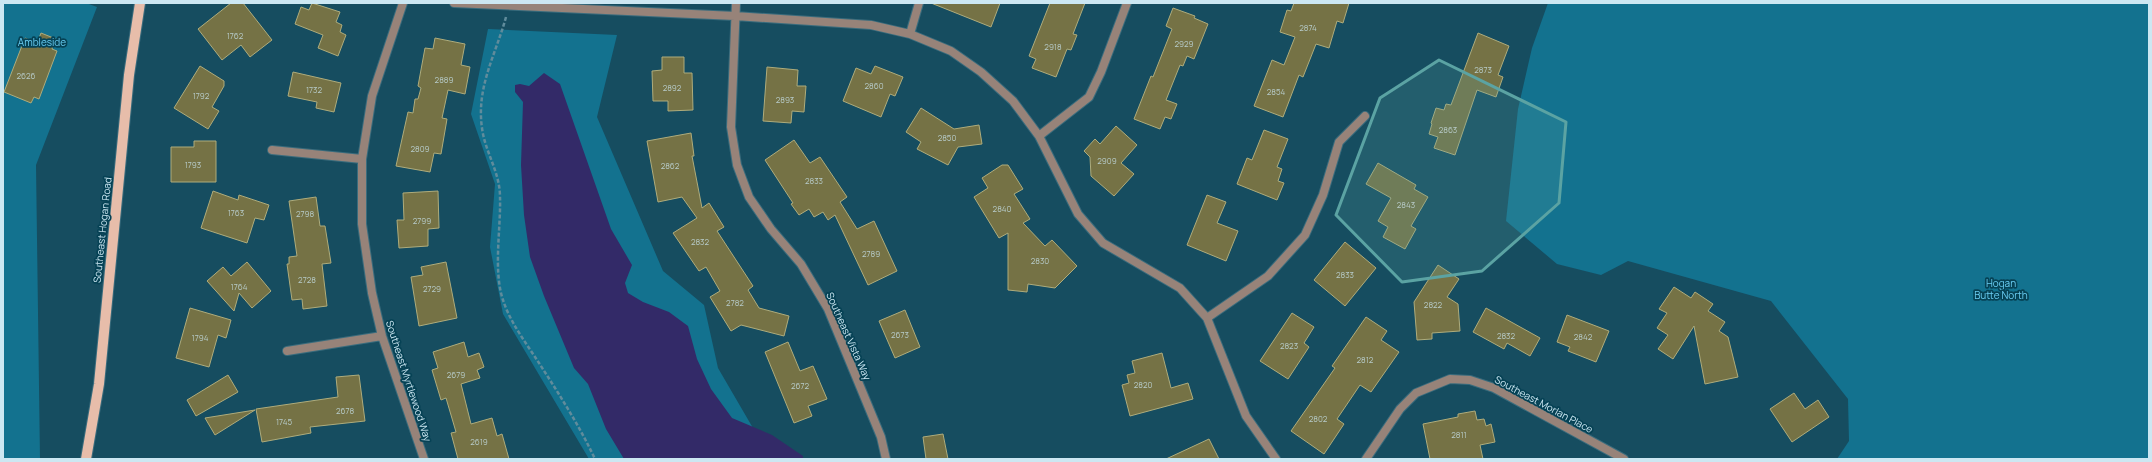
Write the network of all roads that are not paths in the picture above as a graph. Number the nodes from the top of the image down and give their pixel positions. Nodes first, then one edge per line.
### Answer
1 (140, 3) edge
2 (403, 3) edge
3 (454, 3) edge
4 (736, 3) edge
5 (919, 3) edge
6 (1127, 3) edge
7 (735, 16) junction
8 (910, 34) junction
9 (1365, 116) dead end
10 (1039, 136) junction
11 (272, 150) dead end
12 (362, 159) junction
13 (1207, 318) junction
14 (382, 336) junction
15 (287, 352) dead end
16 (86, 459) edge
17 (424, 459) edge
18 (886, 459) edge
19 (1276, 459) edge
20 (1366, 459) edge
21 (1624, 459) edge

1 - 16 main road, Southeast Hogan Road
2 - 12 street, Southeast Myrtlewood Way
3 - 7 street
4 - 7 street, Southeast Vista Way
5 - 8 street
6 - 10 street
7 - 8 street
7 - 18 street, Southeast Vista Way
8 - 10 street
9 - 13 street
10 - 13 street
11 - 12 street
12 - 14 street, Southeast Myrtlewood Way
13 - 19 street
14 - 15 street
14 - 17 street, Southeast Myrtlewood Way
20 - 21 street, Southeast Morlan Place

